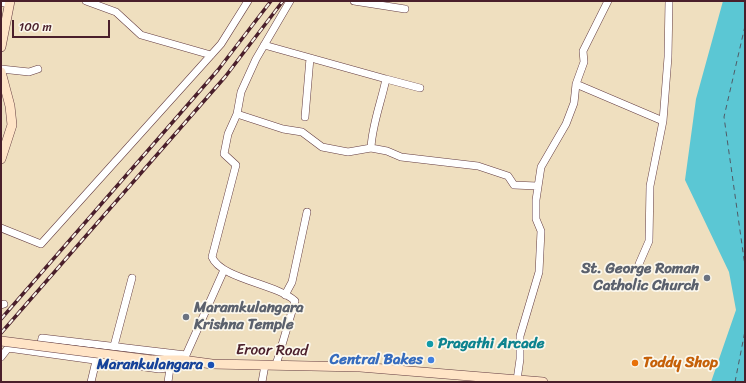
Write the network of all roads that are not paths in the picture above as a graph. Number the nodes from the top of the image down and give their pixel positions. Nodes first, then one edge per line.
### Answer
1 (86, 1) edge
2 (248, 1) edge
3 (290, 1) edge
4 (354, 1) edge
5 (608, 1) edge
6 (669, 1) edge
7 (7, 2) edge
8 (406, 9) dead end
9 (264, 45) junction
10 (1, 47) edge
11 (211, 55) junction
12 (310, 58) junction
13 (1, 69) edge
14 (38, 69) dead end
15 (1, 72) edge
16 (386, 79) junction
17 (576, 84) junction
18 (420, 88) dead end
19 (237, 114) junction
20 (305, 117) dead end
21 (663, 121) junction
22 (371, 148) junction
23 (1, 159) edge
24 (537, 186) junction
25 (307, 212) dead end
26 (1, 228) edge
27 (639, 264) dead end
28 (224, 270) junction
29 (132, 278) dead end
30 (286, 295) junction
31 (1, 340) edge
32 (114, 346) junction
33 (40, 352) junction
34 (1, 357) edge
35 (96, 360) junction
36 (206, 363) junction
37 (265, 364) junction
38 (276, 365) junction
39 (170, 368) junction
40 (490, 380) edge
41 (517, 380) junction
42 (91, 382) edge
43 (168, 382) edge
44 (262, 382) edge
45 (543, 382) edge

1 - 11 street
2 - 11 street
3 - 9 street
4 - 8 street
5 - 17 street
6 - 21 street
7 - 10 main road
9 - 12 street
9 - 19 street
11 - 26 street
12 - 16 street
12 - 20 street
13 - 14 street
15 - 23 main road
16 - 18 street
16 - 22 street
17 - 21 street
17 - 24 street
19 - 22 street
19 - 28 street
21 - 27 street
22 - 24 street
24 - 41 street
25 - 30 street
28 - 30 street
28 - 32 street
29 - 32 street
30 - 38 street
31 - 36 main road, Eroor Road, bridge
32 - 33 street
33 - 34 street
33 - 35 street
35 - 39 street
35 - 42 street
36 - 37 main road, Eroor Road
36 - 39 street
37 - 38 main road, Eroor Road
37 - 44 street
38 - 40 main road, Eroor Road
39 - 43 street
40 - 41 main road, Eroor Road
41 - 45 main road, Eroor Road

